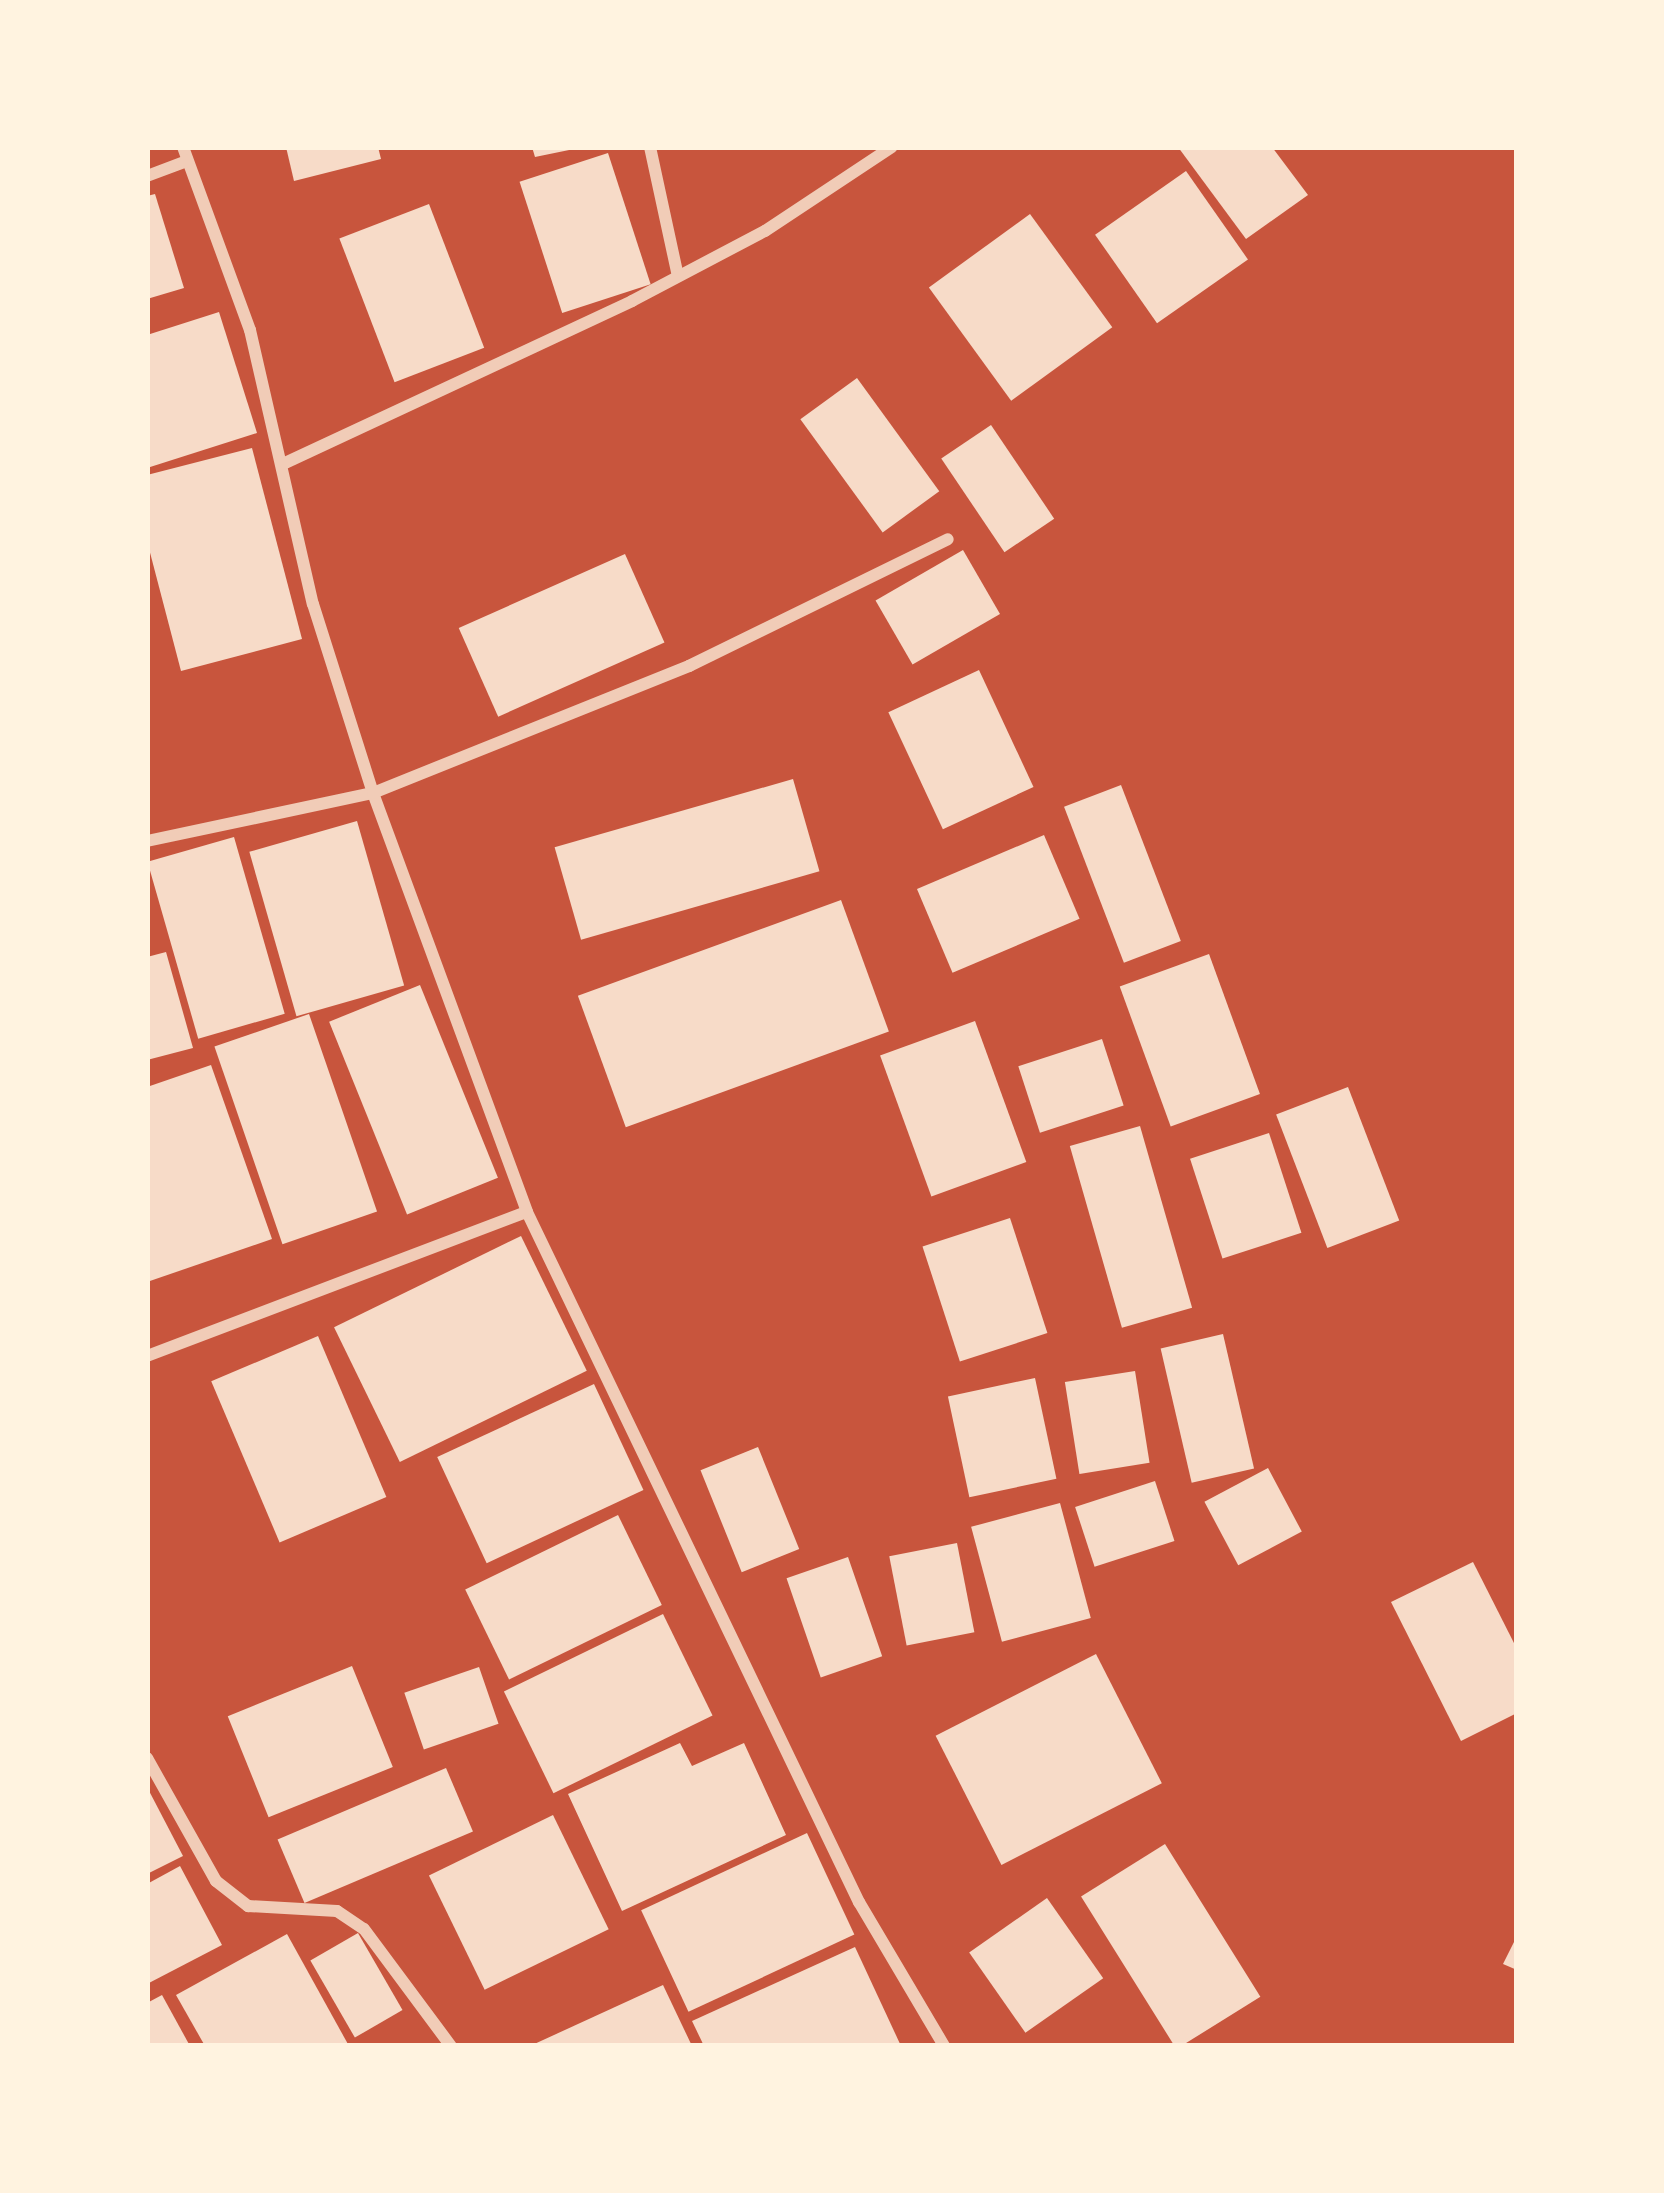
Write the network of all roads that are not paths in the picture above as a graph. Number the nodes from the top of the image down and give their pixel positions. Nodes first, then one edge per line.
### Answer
1 (650, 147) edge
2 (892, 147) edge
3 (185, 154) edge
4 (147, 176) edge
5 (678, 276) junction
6 (285, 463) junction
7 (948, 539) dead end
8 (373, 793) junction
9 (147, 841) edge
10 (526, 1212) junction
11 (147, 1356) edge
12 (147, 1758) edge
13 (451, 2046) edge
14 (944, 2046) edge

1 - 5 street
2 - 5 street
3 - 4 street
3 - 6 street
5 - 6 street
6 - 8 street
7 - 8 street
8 - 9 street
8 - 10 street
10 - 11 street
10 - 14 street
12 - 13 street

